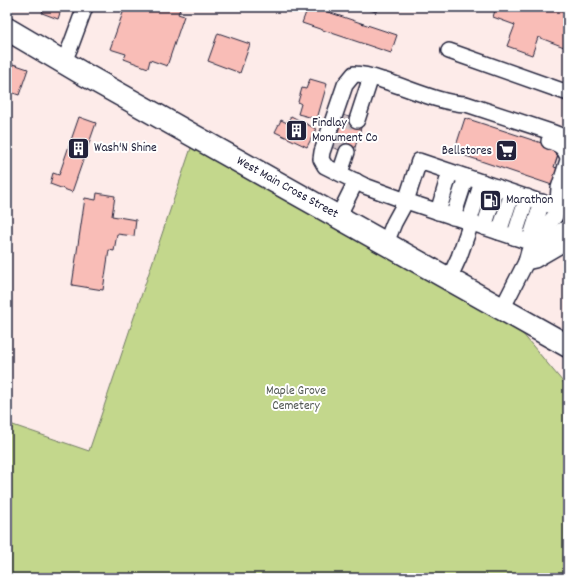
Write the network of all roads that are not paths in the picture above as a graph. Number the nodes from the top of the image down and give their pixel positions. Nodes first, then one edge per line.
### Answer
1 (85, 7) edge
2 (7, 29) edge
3 (449, 51) dead end
4 (64, 61) junction
5 (366, 75) junction
6 (568, 93) edge
7 (447, 101) junction
8 (352, 118) tunnel mouth
9 (568, 140) edge
10 (342, 150) tunnel mouth
11 (568, 157) edge
12 (568, 160) edge
13 (335, 171) junction
14 (450, 172) junction
15 (466, 177) junction
16 (356, 181) junction
17 (482, 182) junction
18 (496, 187) junction
19 (568, 190) edge
20 (512, 192) junction
21 (527, 197) junction
22 (406, 201) junction
23 (542, 202) junction
24 (563, 208) edge
25 (438, 212) junction
26 (338, 217) junction
27 (453, 217) junction
28 (475, 224) junction
29 (568, 228) edge
30 (499, 232) junction
31 (514, 236) junction
32 (568, 238) edge
33 (529, 242) junction
34 (386, 243) junction
35 (526, 262) junction
36 (449, 279) junction
37 (502, 309) junction
38 (568, 346) edge

1 - 4 street
2 - 4 highway, West Main Cross Street
3 - 6 street
4 - 26 highway, West Main Cross Street
5 - 7 street
5 - 8 street
5 - 13 street
7 - 9 street
7 - 11 street
10 - 13 street
12 - 24 street
13 - 16 street
14 - 15 street
14 - 22 street
14 - 25 street
15 - 17 street
15 - 27 street
16 - 22 street
16 - 26 street
17 - 18 street
17 - 28 street
18 - 20 street
18 - 28 street
19 - 24 street
20 - 21 street
20 - 30 street
21 - 23 street
21 - 31 street
22 - 25 street
22 - 34 street
23 - 24 street
23 - 33 street
24 - 33 street
25 - 27 street
26 - 34 highway, West Main Cross Street
27 - 28 street
28 - 30 street
28 - 36 street
29 - 35 street
30 - 31 street
31 - 33 street
32 - 35 street
34 - 36 highway, West Main Cross Street
35 - 37 street
36 - 37 highway, West Main Cross Street
37 - 38 highway, West Main Cross Street

